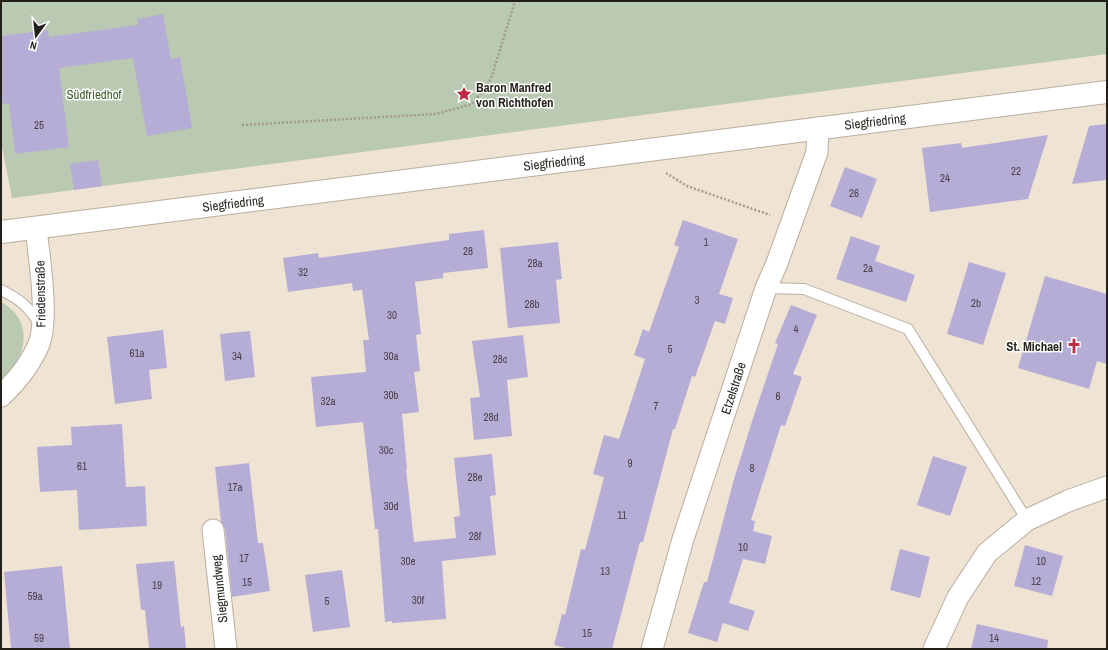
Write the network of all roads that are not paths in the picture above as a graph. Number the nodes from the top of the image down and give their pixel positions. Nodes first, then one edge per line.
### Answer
1 (1107, 92) edge
2 (818, 128) junction
3 (36, 228) junction
4 (1, 232) edge
5 (766, 288) junction
6 (1, 290) edge
7 (42, 328) junction
8 (1, 396) edge
9 (1107, 487) edge
10 (1027, 520) junction
11 (213, 530) dead end
12 (226, 649) edge
13 (652, 649) edge
14 (934, 649) edge

1 - 2 main road, Siegfriedring
2 - 3 main road, Siegfriedring
2 - 5 street, Etzelstraße
3 - 4 main road, Siegfriedring
3 - 7 street, Friedenstraße
5 - 10 lane
5 - 13 street, Etzelstraße
6 - 7 lane
7 - 8 street, Friedenstraße
9 - 10 street
10 - 14 street
11 - 12 street, Siegmundweg

